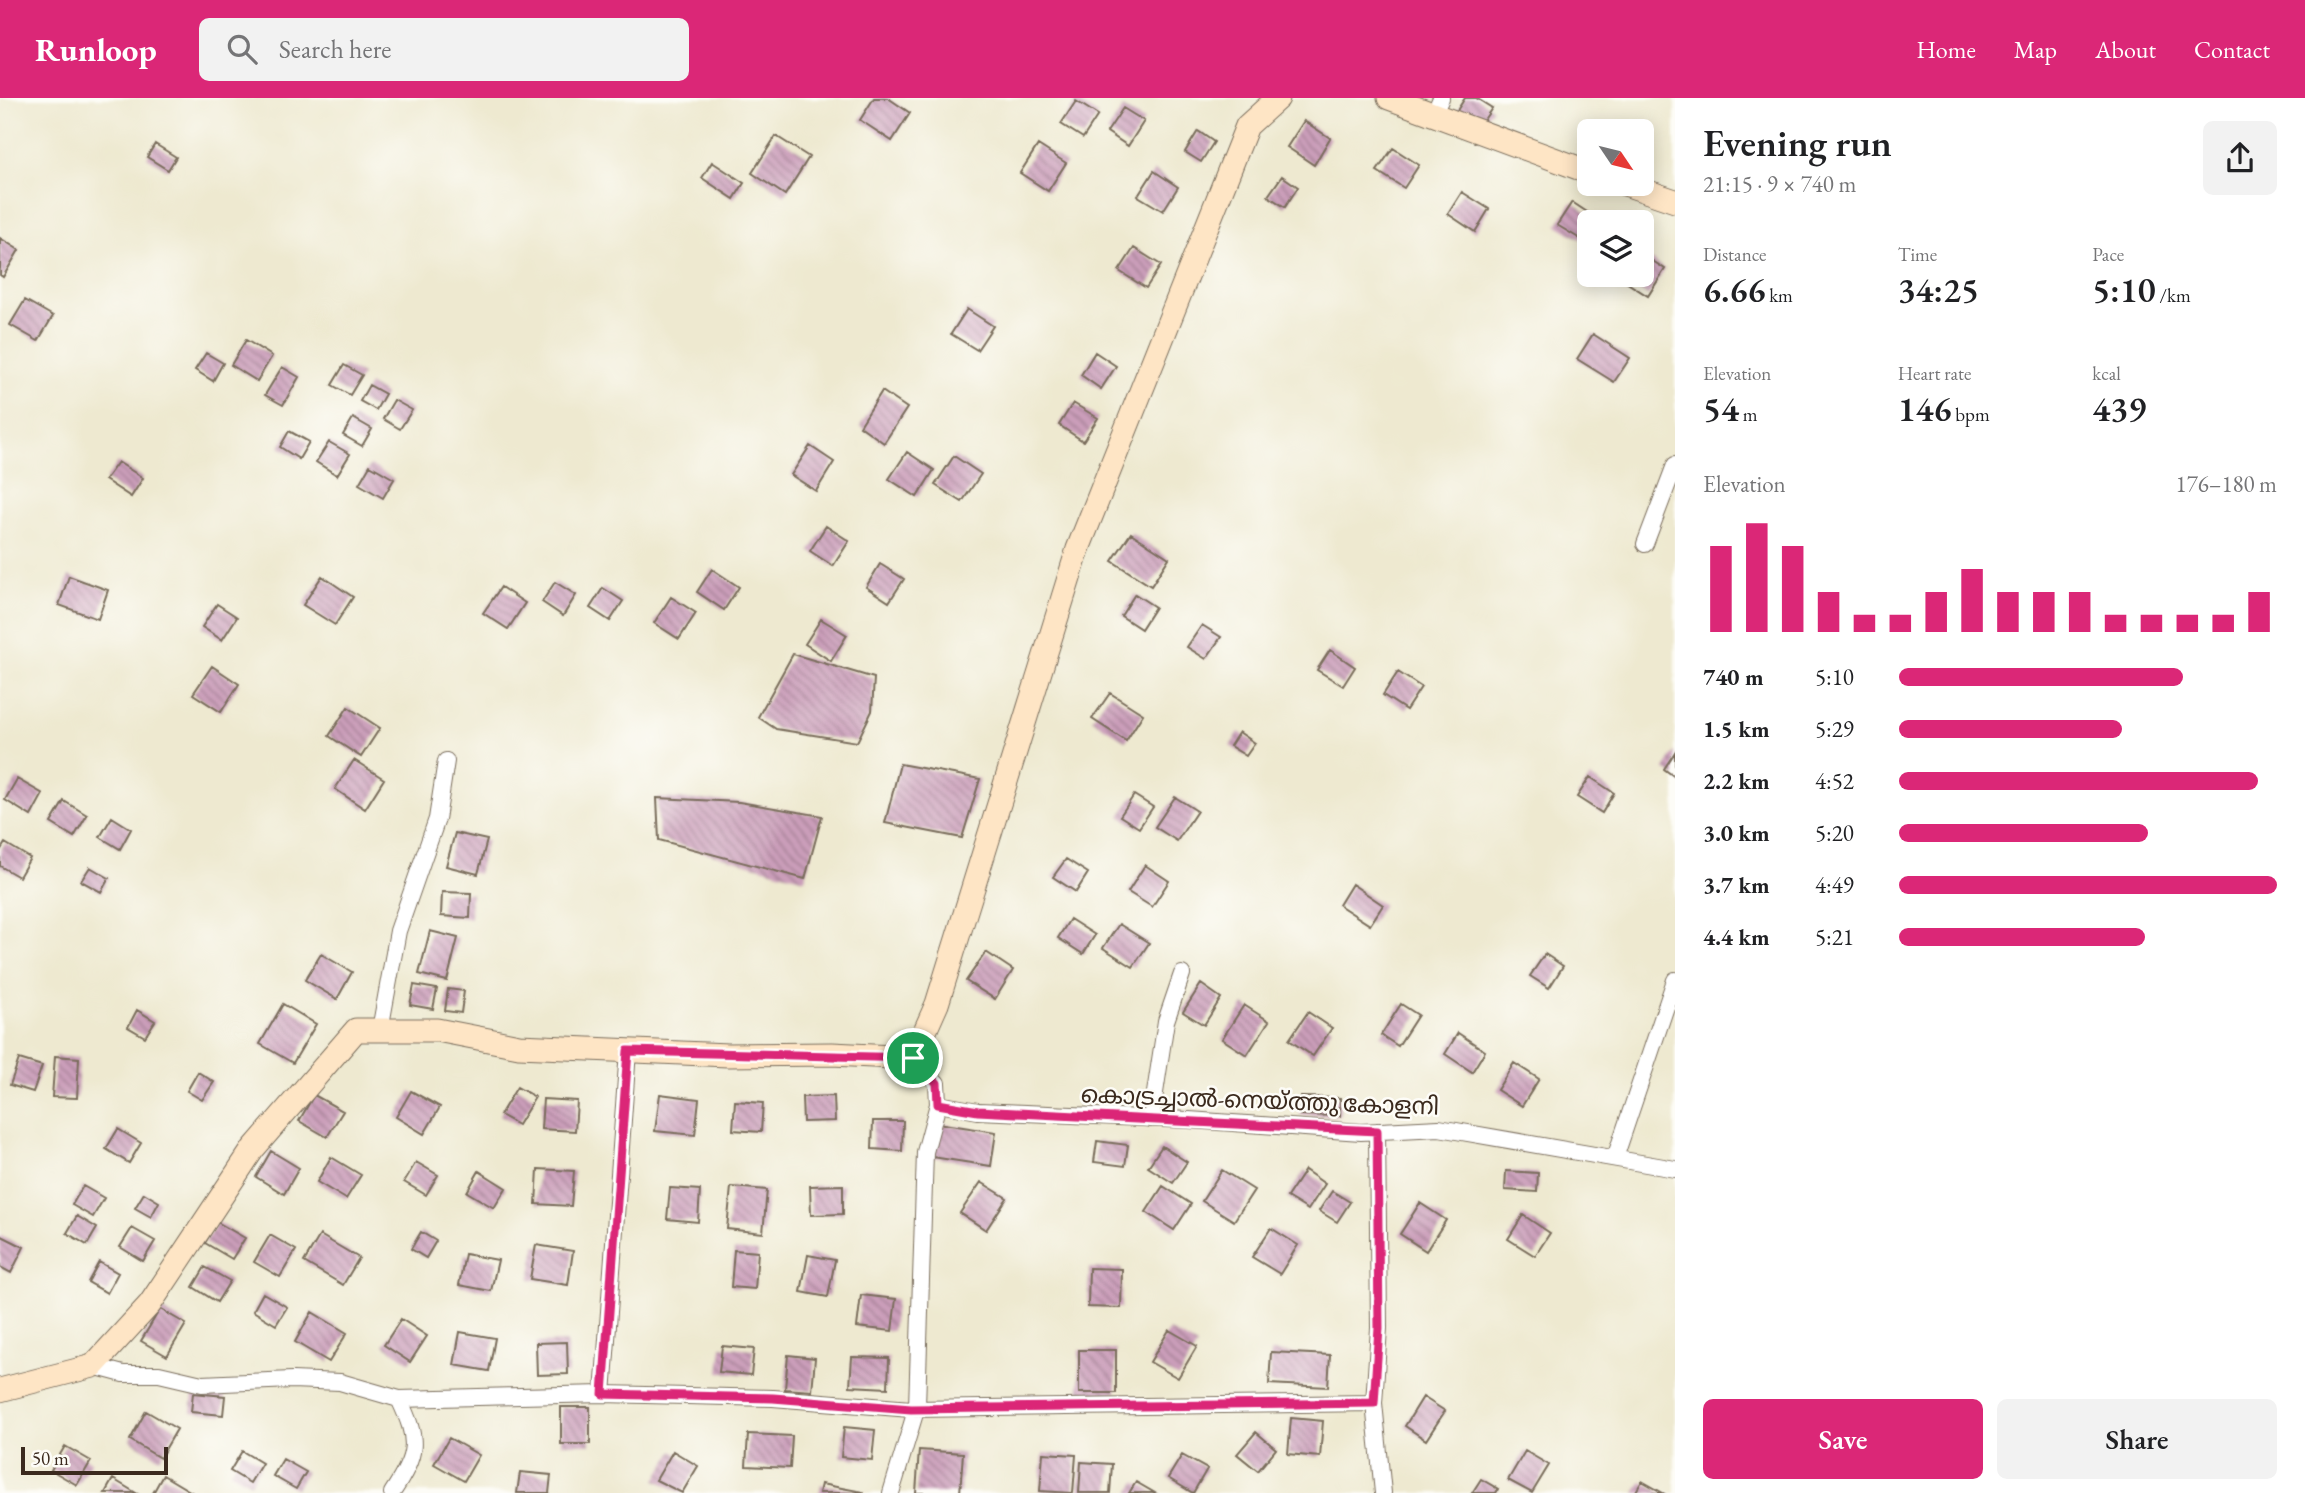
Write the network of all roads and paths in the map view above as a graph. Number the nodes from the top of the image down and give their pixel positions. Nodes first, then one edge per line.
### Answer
1 (1278, 98) edge
2 (1389, 98) edge
3 (1437, 107) edge
4 (1577, 167) edge
5 (1654, 194) edge
6 (1675, 201) edge
7 (1675, 465) edge
8 (1645, 544) dead end
9 (446, 761) dead end
10 (1182, 974) dead end
11 (1675, 980) edge
12 (380, 1030) junction
13 (628, 1051) junction
14 (913, 1058) junction
15 (938, 1104) junction
16 (1151, 1119) junction
17 (1377, 1131) junction
18 (1615, 1158) junction
19 (1675, 1169) edge
20 (93, 1366) junction
21 (0, 1390) edge
22 (603, 1394) junction
23 (399, 1399) junction
24 (1374, 1403) junction
25 (917, 1407) junction
26 (393, 1493) edge
27 (891, 1493) edge
28 (1383, 1493) edge

1 - 14 main road
2 - 3 main road
3 - 4 main road
5 - 6 main road
7 - 8 street
9 - 12 street
10 - 16 street
11 - 18 street
12 - 13 main road
12 - 20 main road
13 - 14 main road
13 - 22 street
14 - 15 street
15 - 16 street, കൊട്രച്ചാൽ-നെയ്ത്തു കോളനി
15 - 25 street
16 - 17 street, കൊട്രച്ചാൽ-നെയ്ത്തു കോളനി
17 - 18 street, കൊട്രച്ചാൽ-നെയ്ത്തു കോളനി
17 - 24 street
18 - 19 street, കൊട്രച്ചാൽ-നെയ്ത്തു കോളനി
20 - 21 main road
20 - 23 street
22 - 23 street
22 - 25 street
23 - 26 street
24 - 25 street
24 - 28 street
25 - 27 street

